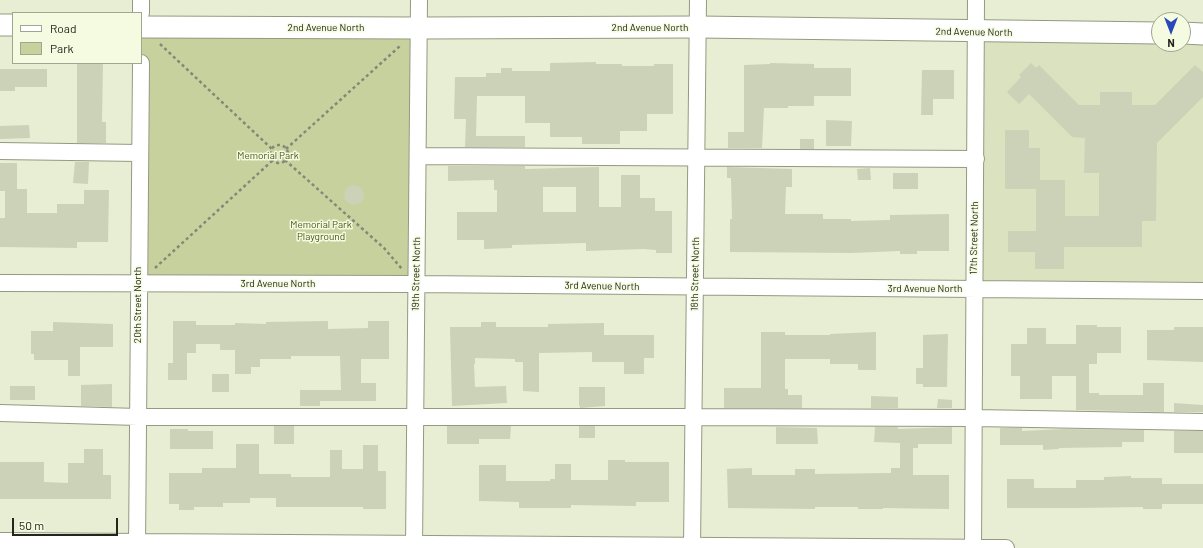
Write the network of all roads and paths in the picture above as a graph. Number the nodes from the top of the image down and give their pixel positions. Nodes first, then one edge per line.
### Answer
1 (141, 0) edge
2 (419, 0) edge
3 (698, 0) edge
4 (976, 0) edge
5 (141, 12) edge
6 (0, 25) edge
7 (12, 25) edge
8 (142, 26) edge
9 (419, 28) junction
10 (698, 28) junction
11 (976, 32) junction
12 (1151, 33) edge
13 (1191, 34) edge
14 (1203, 34) edge
15 (158, 42) dead end
16 (404, 46) dead end
17 (141, 64) edge
18 (272, 149) junction
19 (286, 149) junction
20 (0, 151) edge
21 (140, 153) junction
22 (418, 156) junction
23 (696, 158) junction
24 (976, 158) junction
25 (273, 160) junction
26 (285, 160) junction
27 (0, 283) edge
28 (138, 284) junction
29 (416, 284) junction
30 (695, 287) junction
31 (974, 289) junction
32 (1203, 291) edge
33 (0, 413) edge
34 (138, 417) junction
35 (694, 417) junction
36 (415, 418) junction
37 (974, 418) junction
38 (1203, 422) edge
39 (0, 541) edge
40 (138, 545) edge
41 (414, 546) edge
42 (692, 547) edge
43 (973, 548) edge
44 (1006, 548) edge

1 - 5 street
2 - 9 street, 19th Street North
3 - 10 street, 18th Street North
4 - 11 street, 17th Street North
6 - 7 main road
8 - 9 main road, 2nd Avenue North
9 - 10 main road, 2nd Avenue North
9 - 22 street, 19th Street North
10 - 11 main road, 2nd Avenue North
10 - 23 street, 18th Street North
11 - 12 main road, 2nd Avenue North
11 - 24 street, 17th Street North
13 - 14 main road
15 - 18 path
16 - 19 path
17 - 21 street, 20th Street North
18 - 19 path
18 - 25 path
19 - 26 path
20 - 21 street
21 - 28 street, 20th Street North
22 - 23 street
22 - 29 street, 19th Street North
23 - 24 street
23 - 30 street, 18th Street North
24 - 31 street, 17th Street North
25 - 26 path
25 - 28 path
26 - 29 path
27 - 28 street, 3rd Avenue North
28 - 29 street, 3rd Avenue North
28 - 34 street, 20th Street North
29 - 30 street, 3rd Avenue North
29 - 36 street, 19th Street North
30 - 31 street, 3rd Avenue North
30 - 35 street, 18th Street North
31 - 32 street, 3rd Avenue North
31 - 37 street, 17th Street North
33 - 34 street
34 - 36 street
34 - 40 street, 20th Street North
35 - 36 street
35 - 37 street
35 - 42 street, 18th Street North
36 - 41 street, 19th Street North
37 - 38 street
37 - 43 street, 17th Street North
39 - 40 street
40 - 41 street
41 - 42 street
42 - 43 street
43 - 44 street

